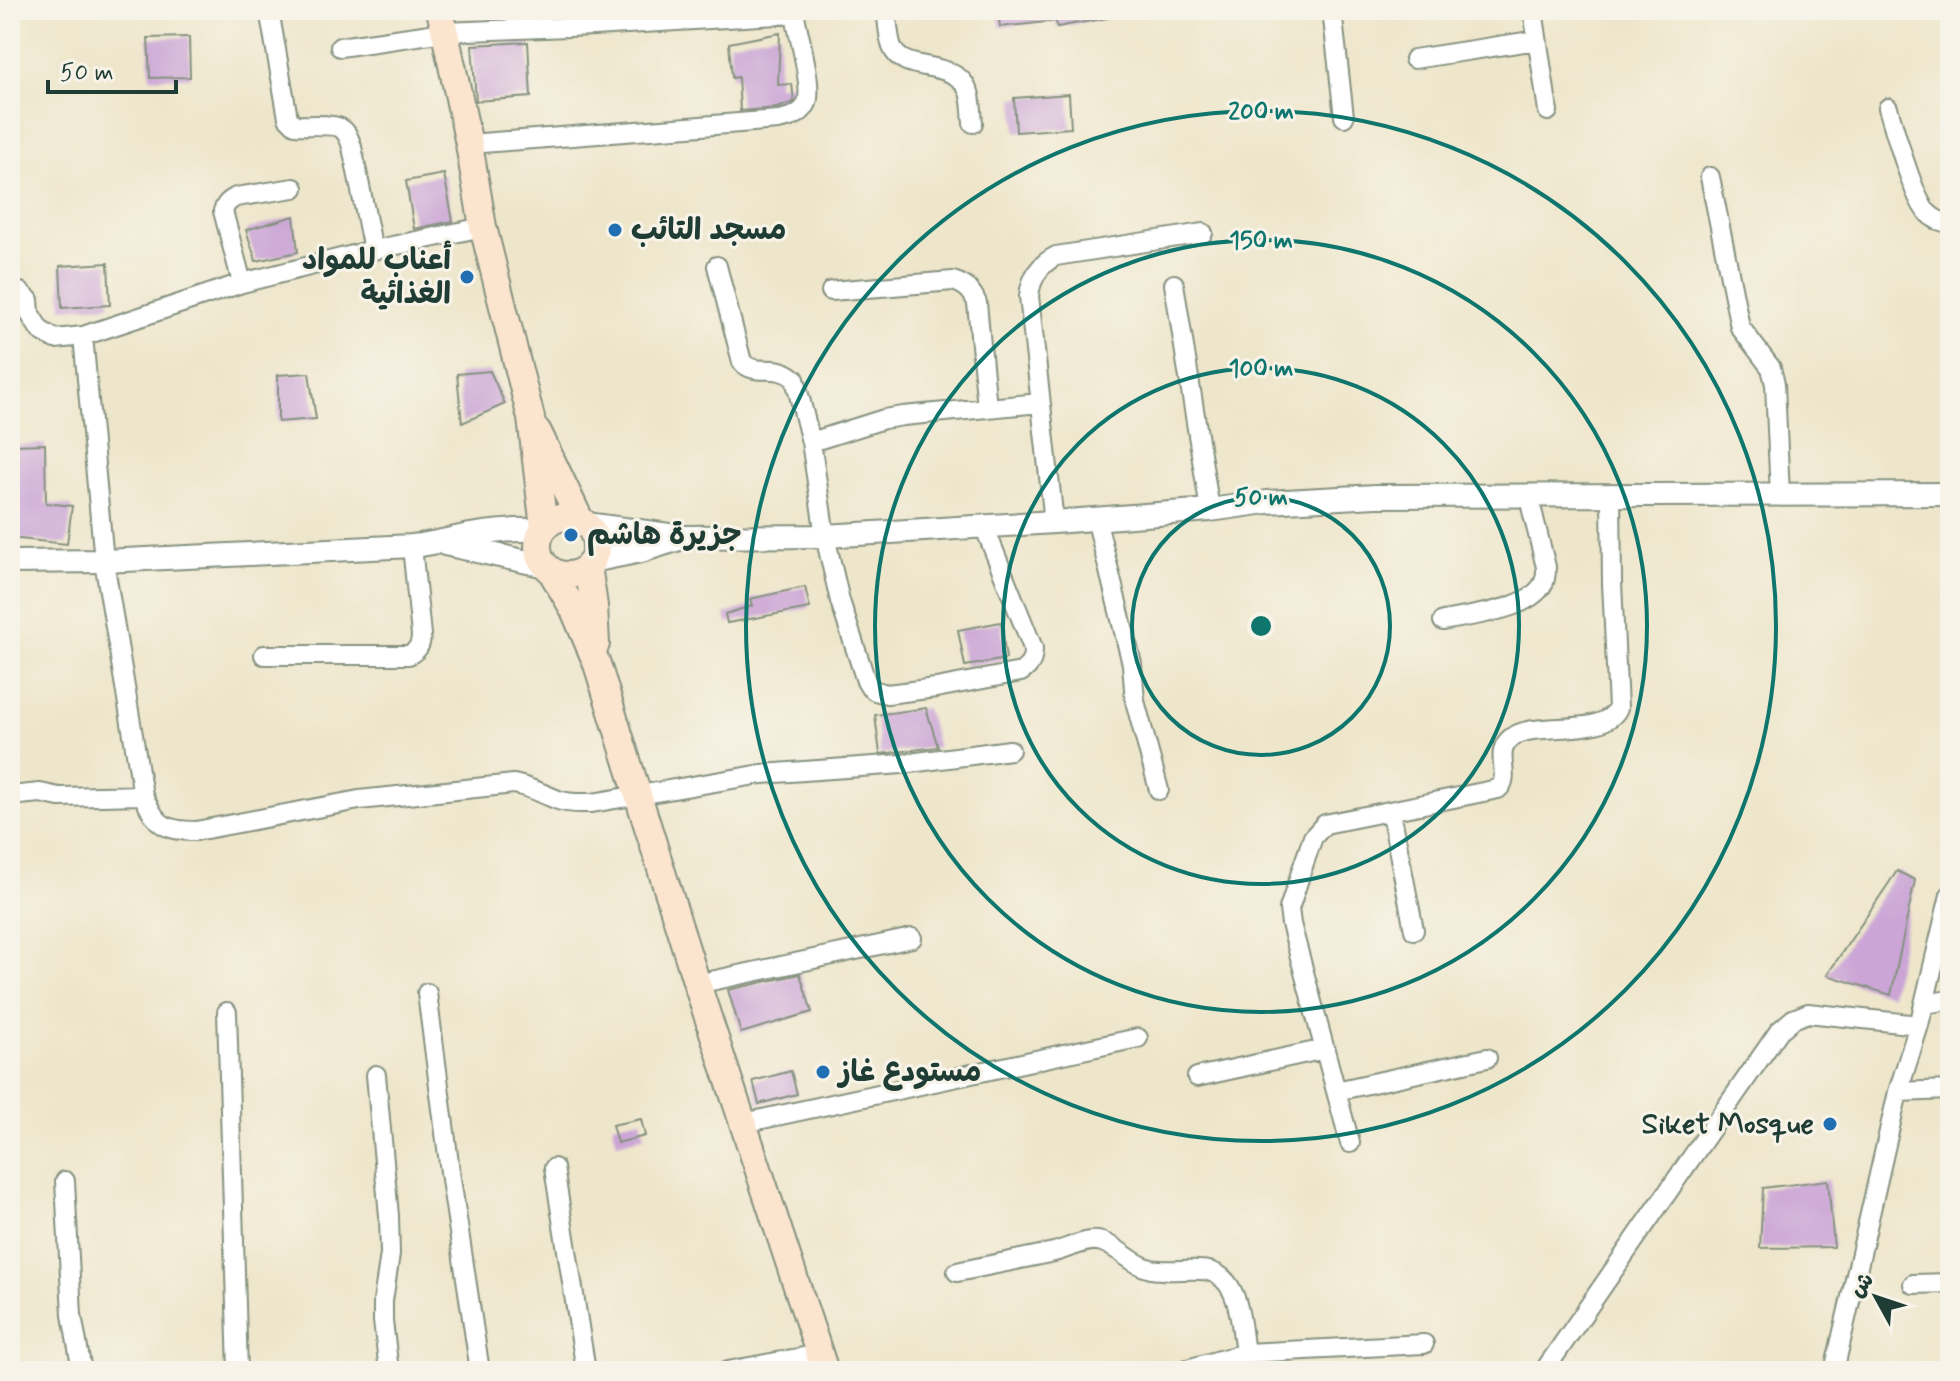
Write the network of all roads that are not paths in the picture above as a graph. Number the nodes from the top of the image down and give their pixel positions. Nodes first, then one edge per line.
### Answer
1 (269, 10) edge
2 (886, 10) edge
3 (1332, 10) edge
4 (1533, 10) edge
5 (794, 12) edge
6 (442, 21) edge
7 (1537, 40) junction
8 (340, 47) dead end
9 (1414, 59) dead end
10 (1888, 108) dead end
11 (1548, 111) dead end
12 (1344, 117) dead end
13 (973, 123) dead end
14 (469, 144) junction
15 (1710, 177) dead end
16 (294, 188) dead end
17 (1950, 223) edge
18 (483, 227) junction
19 (1203, 233) dead end
20 (373, 250) junction
21 (717, 266) dead end
22 (242, 283) junction
23 (1174, 284) dead end
24 (10, 291) edge
25 (831, 291) dead end
26 (83, 336) junction
27 (1040, 403) junction
28 (987, 408) junction
29 (531, 418) junction
30 (811, 442) junction
31 (1528, 494) junction
32 (1950, 494) edge
33 (1611, 495) junction
34 (1780, 496) junction
35 (1210, 510) junction
36 (1096, 518) junction
37 (583, 522) junction
38 (1054, 522) junction
39 (984, 526) junction
40 (543, 529) junction
41 (825, 536) junction
42 (684, 537) junction
43 (440, 543) junction
44 (412, 546) junction
45 (104, 561) junction
46 (10, 562) edge
47 (590, 564) junction
48 (548, 569) junction
49 (1443, 621) dead end
50 (264, 655) dead end
51 (597, 664) junction
52 (1010, 750) dead end
53 (1159, 790) dead end
54 (639, 794) junction
55 (143, 795) junction
56 (10, 796) edge
57 (1391, 812) junction
58 (1950, 895) edge
59 (1414, 930) dead end
60 (912, 938) dead end
61 (697, 984) junction
62 (427, 993) dead end
63 (1950, 1000) edge
64 (1924, 1004) junction
65 (227, 1012) dead end
66 (1919, 1025) junction
67 (1138, 1038) dead end
68 (1325, 1049) junction
69 (1487, 1058) dead end
70 (376, 1075) dead end
71 (1197, 1077) dead end
72 (1950, 1090) edge
73 (1336, 1091) junction
74 (1898, 1092) junction
75 (744, 1123) junction
76 (1350, 1143) dead end
77 (554, 1168) dead end
78 (65, 1181) dead end
79 (957, 1272) dead end
80 (1950, 1283) edge
81 (1913, 1284) dead end
82 (1424, 1344) dead end
83 (1245, 1353) junction
84 (822, 1362) edge
85 (82, 1371) edge
86 (238, 1371) edge
87 (389, 1371) edge
88 (480, 1371) edge
89 (586, 1371) edge
90 (728, 1371) edge
91 (1180, 1371) edge
92 (1544, 1371) edge
93 (1834, 1371) edge

1 - 20 street
2 - 13 street
3 - 12 street
4 - 7 street
5 - 6 street
5 - 14 street
6 - 8 street
6 - 14 main road
7 - 9 street
7 - 11 street
10 - 17 street
14 - 18 main road
15 - 34 street
16 - 22 street
18 - 20 street
18 - 29 main road
19 - 27 street
20 - 22 street
21 - 30 street
22 - 26 street
23 - 35 street
24 - 26 street
25 - 28 street
26 - 45 street
27 - 28 street
27 - 38 street
28 - 30 street
29 - 37 main road
29 - 40 main road
30 - 41 street
31 - 33 street
31 - 35 street
31 - 49 street
32 - 34 street
33 - 34 street
33 - 57 street
35 - 36 street
36 - 38 street
36 - 53 street
37 - 40 main road
37 - 42 street
37 - 47 main road
38 - 39 street
39 - 41 street
39 - 41 street
40 - 43 street
40 - 48 main road
41 - 42 street
42 - 47 street
43 - 44 street
43 - 48 street
44 - 45 street
44 - 50 street
45 - 46 street
45 - 55 street
47 - 48 main road
47 - 51 main road
48 - 51 main road
51 - 54 main road
52 - 54 street
54 - 55 street
54 - 61 main road
55 - 56 street
57 - 59 street
57 - 68 street
58 - 64 street
60 - 61 street
61 - 75 main road
62 - 88 street
63 - 64 street
64 - 66 street
65 - 86 street
66 - 74 street
66 - 92 street
67 - 75 street
68 - 71 street
68 - 73 street
69 - 73 street
70 - 87 street
72 - 74 street
73 - 76 street
74 - 93 street
75 - 84 main road
77 - 89 street
78 - 85 street
79 - 83 street
80 - 81 street
82 - 83 street
83 - 91 street
84 - 90 street

